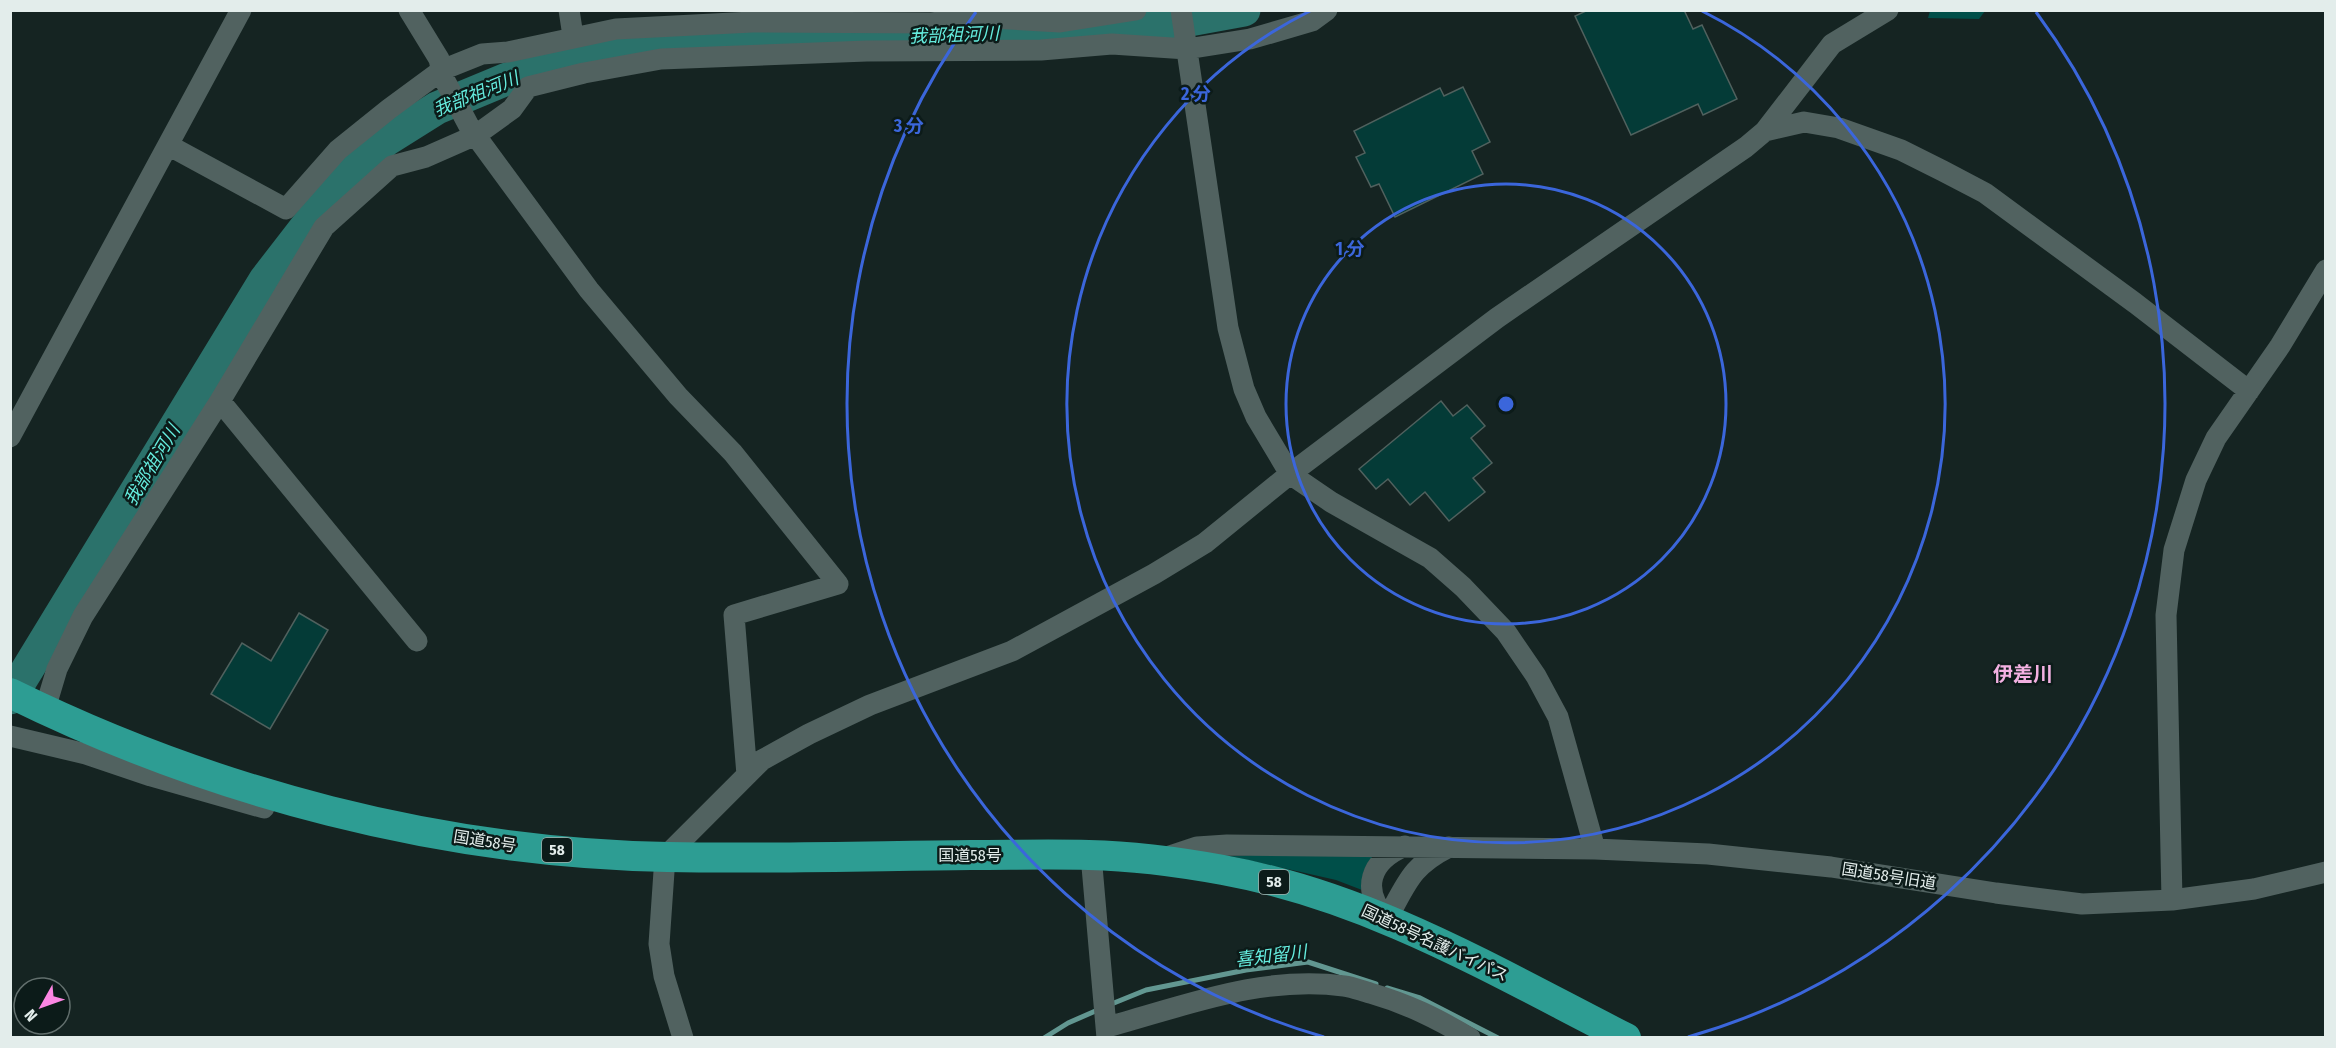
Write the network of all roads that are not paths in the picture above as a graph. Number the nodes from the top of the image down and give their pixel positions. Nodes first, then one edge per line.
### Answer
1 (241, 10) edge
2 (409, 10) edge
3 (569, 10) edge
4 (1136, 10) edge
5 (1181, 10) edge
6 (1327, 10) edge
7 (1888, 10) edge
8 (573, 36) junction
9 (1186, 44) junction
10 (442, 74) junction
11 (1765, 131) junction
12 (473, 132) junction
13 (168, 145) junction
14 (2325, 270) edge
15 (2248, 391) junction
16 (220, 401) junction
17 (10, 437) edge
18 (1290, 474) junction
19 (417, 641) dead end
20 (29, 702) edge
21 (13, 736) edge
22 (747, 775) junction
23 (394, 827) junction
24 (1405, 846) junction
25 (1449, 847) junction
26 (1595, 849) junction
27 (1091, 855) junction
28 (665, 857) junction
29 (1156, 861) junction
30 (2325, 872) edge
31 (2172, 900) junction
32 (1388, 919) junction
33 (1107, 1028) edge
34 (683, 1038) edge
35 (1470, 1038) edge
36 (1626, 1038) edge

1 - 13 street
2 - 10 street
3 - 8 street
4 - 8 street
5 - 9 street
6 - 9 street
7 - 11 street
8 - 10 street
9 - 12 street
9 - 18 street
10 - 12 street
10 - 13 street
11 - 15 street
11 - 18 street
12 - 16 street
12 - 22 street
13 - 17 street
14 - 15 street
15 - 31 street
16 - 19 street
16 - 20 street
18 - 22 street
18 - 26 street
20 - 23 highway, 国道58号 / 58
21 - 23 street
22 - 28 street
23 - 28 highway, 国道58号 / 58
24 - 25 street, 国道58号旧道
24 - 29 street, 国道58号旧道
24 - 32 street
25 - 26 street, 国道58号旧道
25 - 32 street
26 - 31 street, 国道58号旧道
27 - 28 highway, 国道58号 / 58
27 - 29 highway, 国道58号名護バイパス / 58
27 - 33 street
28 - 34 street
29 - 32 highway, 国道58号名護バイパス / 58
30 - 31 street, 国道58号旧道
32 - 36 highway, 国道58号名護バイパス / 58
33 - 35 street

